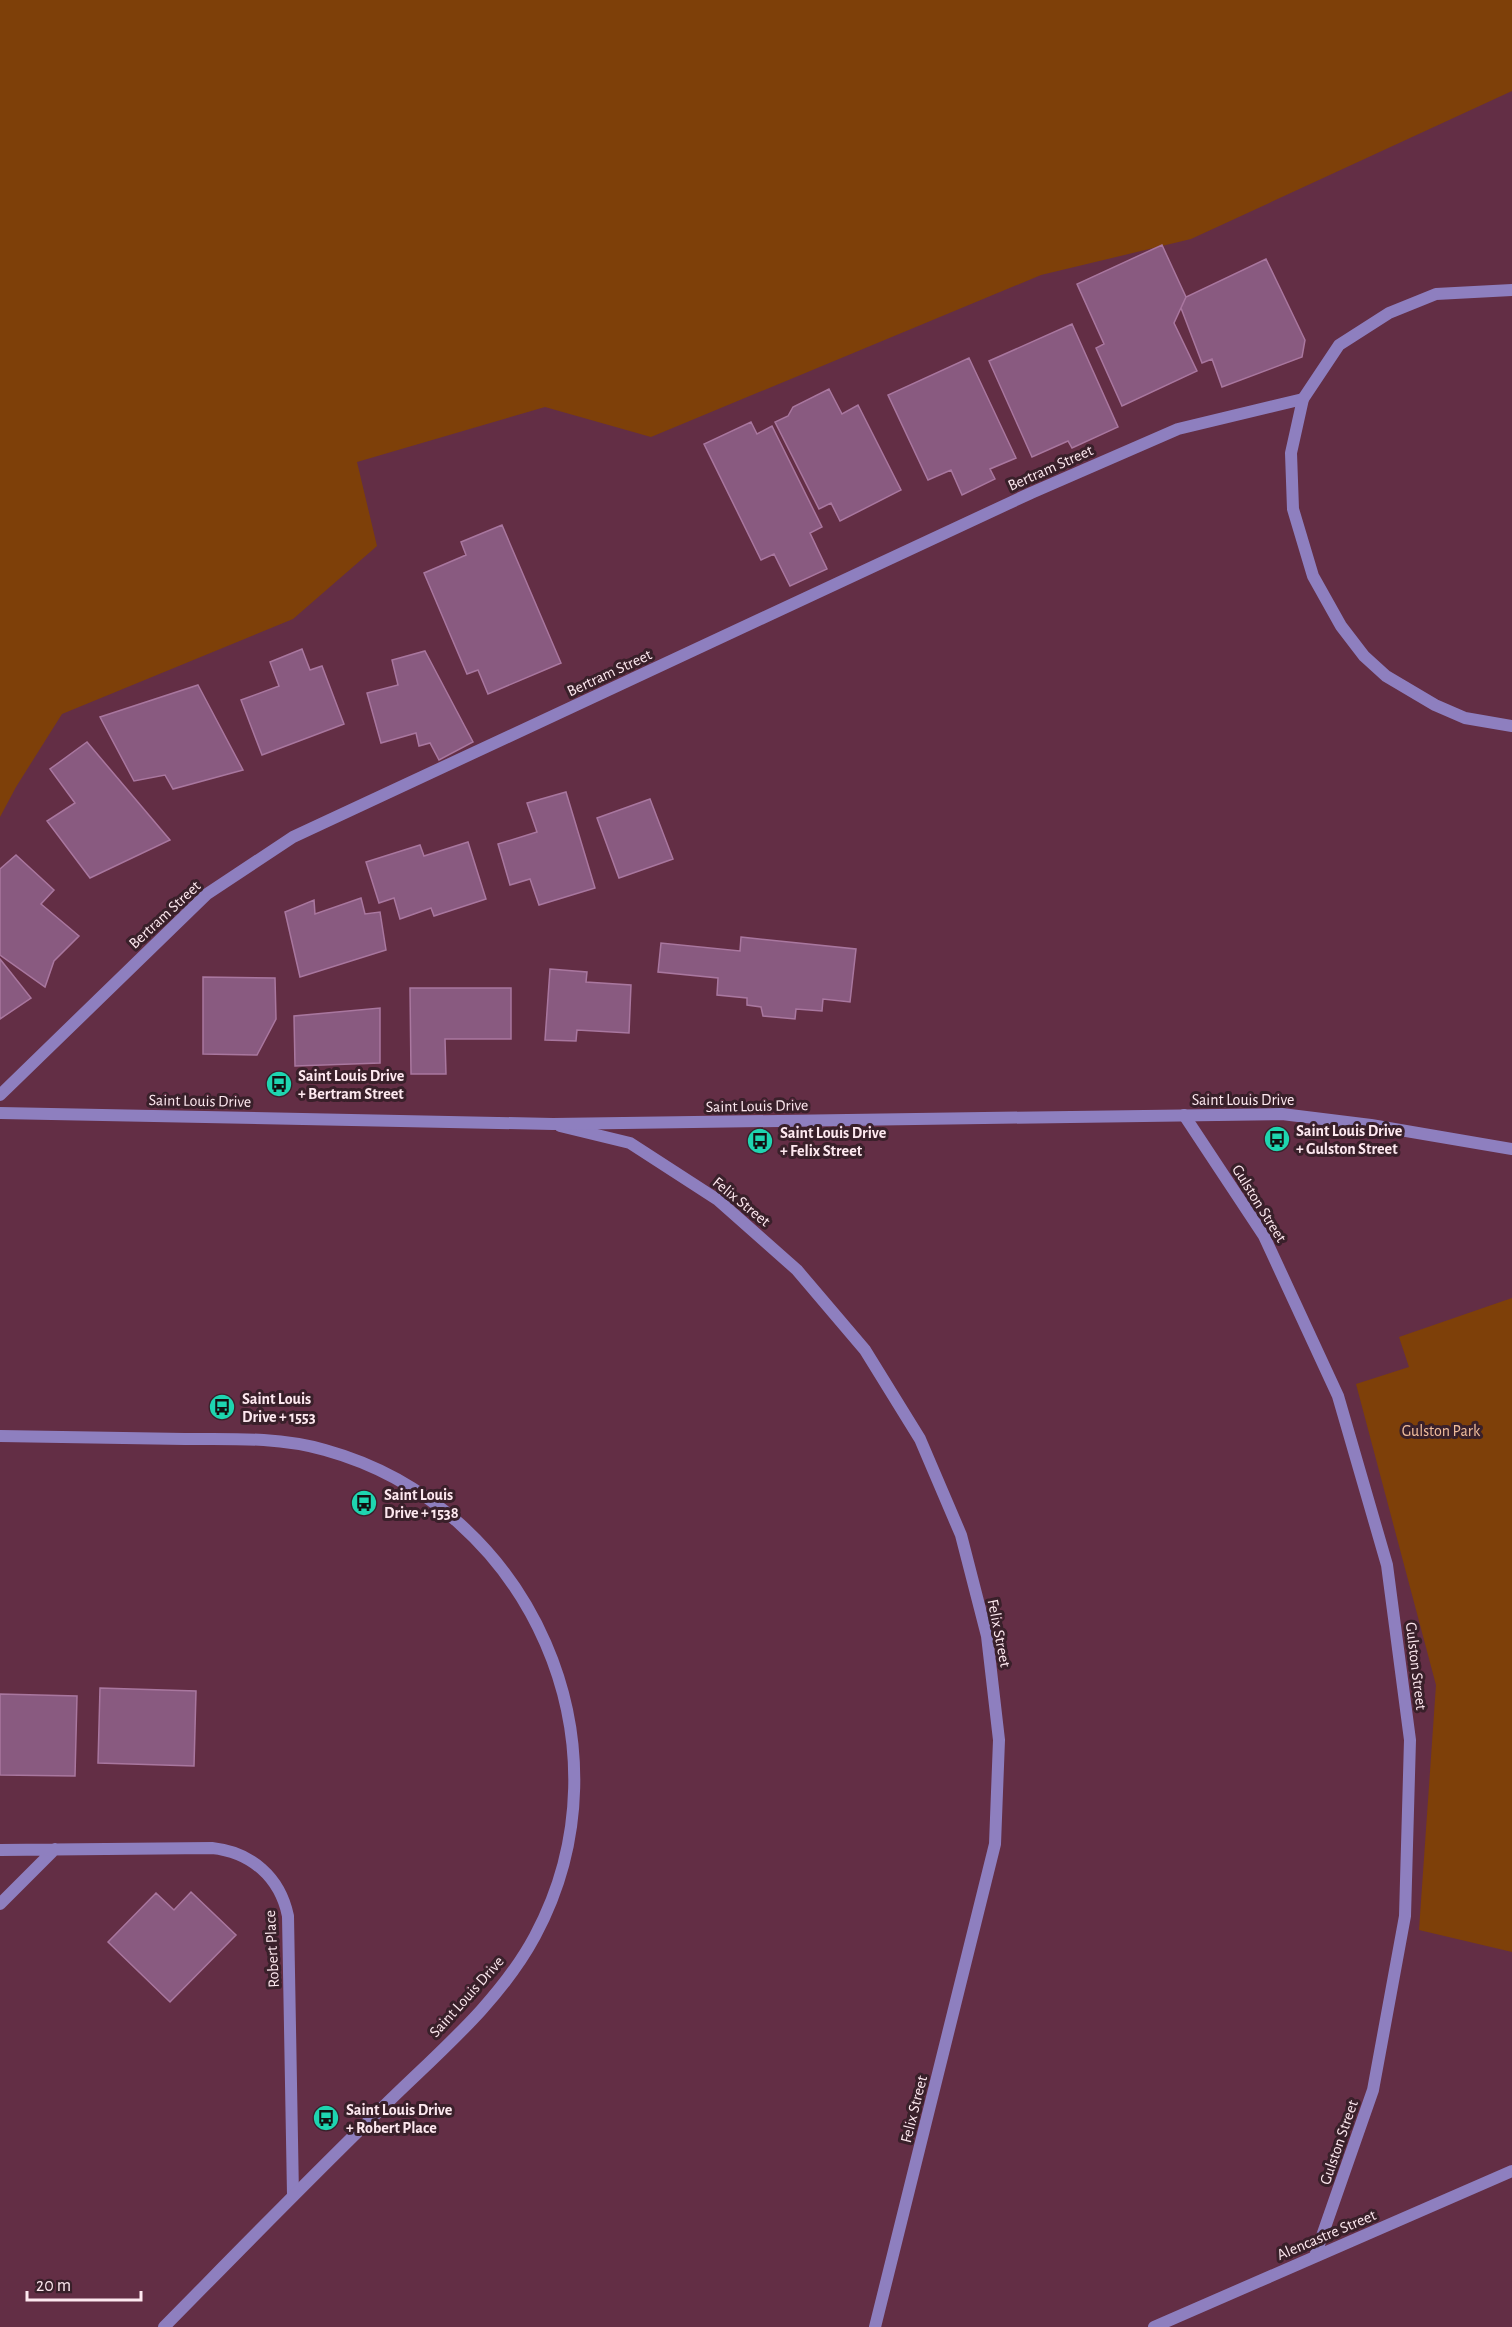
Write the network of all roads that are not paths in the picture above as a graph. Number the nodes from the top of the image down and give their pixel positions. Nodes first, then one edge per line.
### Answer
1 (1512, 290) edge
2 (1303, 399) junction
3 (1512, 726) edge
4 (0, 1095) edge
5 (0, 1113) edge
6 (1184, 1115) junction
7 (554, 1124) junction
8 (1512, 1149) edge
9 (0, 1436) edge
10 (54, 1849) junction
11 (0, 1850) edge
12 (0, 1904) edge
13 (1512, 2171) edge
14 (293, 2195) junction
15 (1315, 2256) junction
16 (164, 2327) edge
17 (875, 2327) edge
18 (1154, 2327) edge

1 - 2 street
2 - 3 street
2 - 4 street, Bertram Street
5 - 7 street, Saint Louis Drive
6 - 7 street, Saint Louis Drive
6 - 8 street, Saint Louis Drive
6 - 15 street, Gulston Street
7 - 17 street, Felix Street
9 - 14 street, Saint Louis Drive
10 - 11 street, Robert Place
10 - 12 street
10 - 14 street, Robert Place
13 - 15 street, Alencastre Street
14 - 16 street, Saint Louis Drive
15 - 18 street, Alencastre Street

